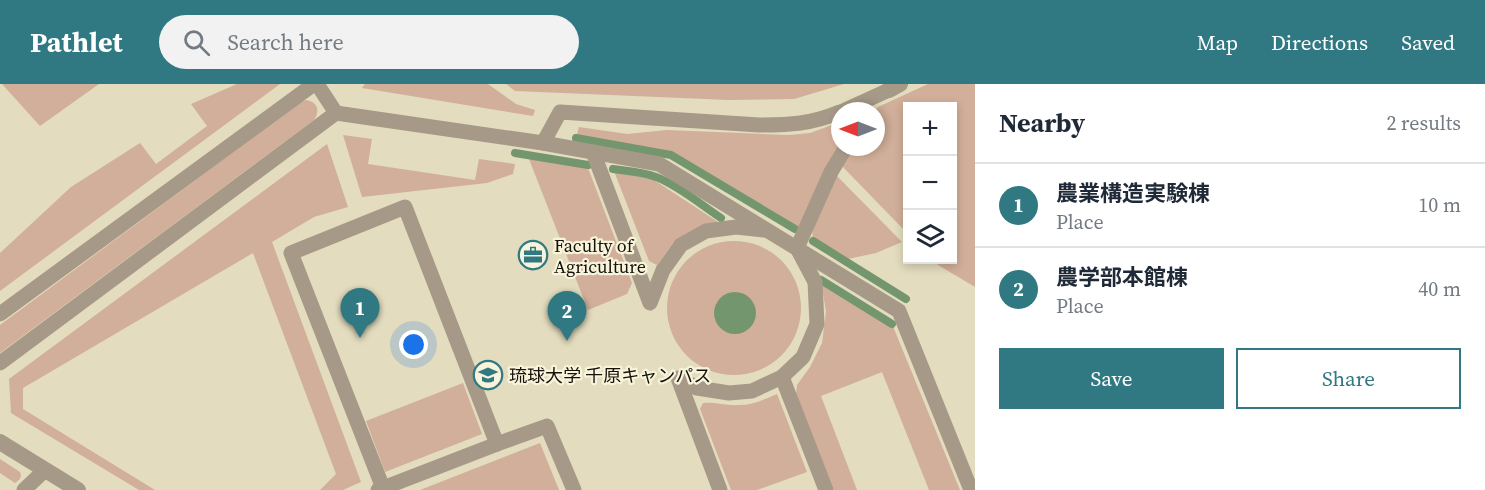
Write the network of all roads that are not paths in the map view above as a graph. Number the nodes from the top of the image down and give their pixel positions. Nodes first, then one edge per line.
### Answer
1 (316, 84) edge
2 (888, 90) edge
3 (863, 102) edge
4 (876, 102) edge
5 (336, 113) junction
6 (831, 116) edge
7 (543, 143) junction
8 (593, 152) junction
9 (841, 156) edge
10 (767, 230) junction
11 (797, 248) junction
12 (0, 314) edge
13 (0, 363) edge
14 (782, 377) junction
15 (0, 442) edge
16 (497, 444) junction
17 (45, 470) junction
18 (380, 489) edge
19 (24, 490) edge
20 (78, 490) edge
21 (574, 490) edge
22 (720, 490) edge
23 (826, 490) edge
24 (971, 490) edge

1 - 5 lane
1 - 12 lane
2 - 3 lane
2 - 4 lane
5 - 7 lane
5 - 13 lane
6 - 7 lane
7 - 8 lane
8 - 10 lane
8 - 10 lane
9 - 11 lane
10 - 11 lane
11 - 14 lane
11 - 24 lane
14 - 22 lane
14 - 23 lane
15 - 17 street
16 - 18 lane
16 - 18 lane
16 - 21 lane
17 - 19 lane
17 - 20 street

